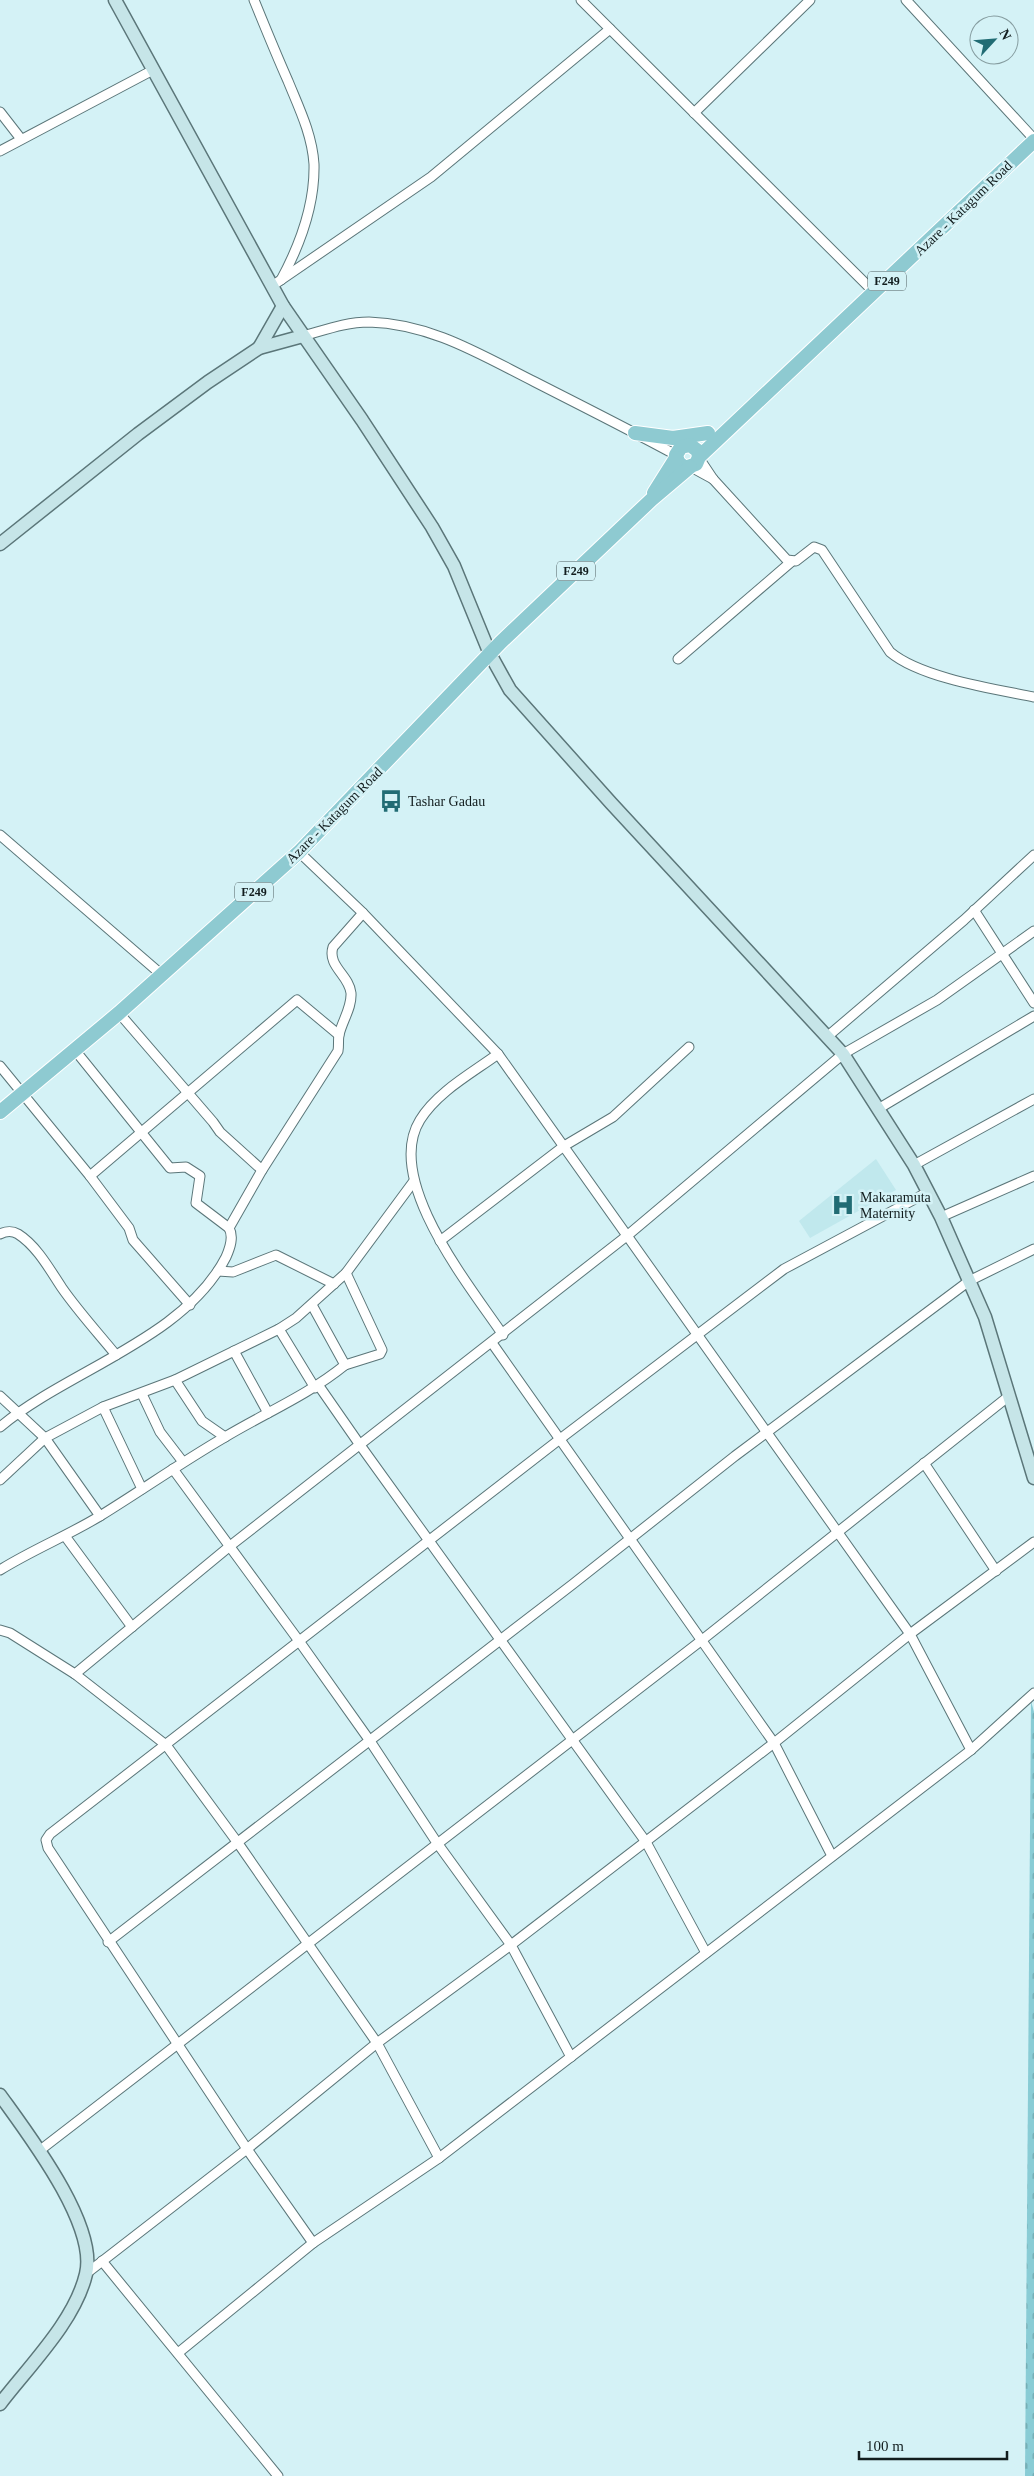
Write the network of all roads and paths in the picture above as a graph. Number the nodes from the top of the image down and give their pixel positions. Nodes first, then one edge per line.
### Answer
1 (115, 0) edge
2 (254, 0) edge
3 (582, 0) edge
4 (810, 0) edge
5 (906, 0) edge
6 (610, 29) junction
7 (152, 70) junction
8 (0, 112) edge
9 (694, 112) junction
10 (21, 139) junction
11 (1034, 140) edge
12 (0, 151) edge
13 (276, 284) junction
14 (875, 293) junction
15 (283, 306) junction
16 (303, 336) junction
17 (260, 348) junction
18 (738, 418) junction
19 (635, 432) junction
20 (708, 433) junction
21 (690, 445) junction
22 (676, 457) junction
23 (695, 462) junction
24 (651, 500) junction
25 (0, 544) edge
26 (791, 562) junction
27 (490, 654) junction
28 (678, 659) dead end
29 (1034, 697) edge
30 (0, 835) edge
31 (299, 852) junction
32 (1034, 855) edge
33 (974, 910) junction
34 (363, 914) junction
35 (1034, 930) edge
36 (1002, 954) junction
37 (162, 975) junction
38 (1034, 1003) edge
39 (119, 1013) junction
40 (1034, 1016) edge
41 (339, 1035) junction
42 (828, 1036) junction
43 (689, 1047) dead end
44 (74, 1049) junction
45 (498, 1054) junction
46 (843, 1054) junction
47 (0, 1066) edge
48 (22, 1093) junction
49 (187, 1093) junction
50 (1034, 1099) edge
51 (878, 1109) junction
52 (0, 1112) edge
53 (142, 1132) junction
54 (564, 1146) junction
55 (914, 1165) junction
56 (262, 1170) junction
57 (90, 1176) junction
58 (1034, 1176) edge
59 (414, 1181) junction
60 (928, 1192) junction
61 (941, 1217) junction
62 (229, 1228) junction
63 (0, 1234) edge
64 (628, 1235) junction
65 (440, 1241) junction
66 (1033, 1252) edge
67 (218, 1271) junction
68 (346, 1273) junction
69 (969, 1281) junction
70 (334, 1284) junction
71 (190, 1305) junction
72 (312, 1305) junction
73 (279, 1329) junction
74 (698, 1334) junction
75 (503, 1335) junction
76 (492, 1343) junction
77 (234, 1351) junction
78 (116, 1355) junction
79 (345, 1365) junction
80 (175, 1380) junction
81 (317, 1387) junction
82 (142, 1394) junction
83 (0, 1396) edge
84 (1009, 1396) junction
85 (103, 1407) junction
86 (17, 1412) junction
87 (268, 1413) junction
88 (0, 1427) edge
89 (767, 1432) junction
90 (225, 1437) junction
91 (45, 1438) junction
92 (560, 1438) junction
93 (360, 1445) junction
94 (183, 1462) junction
95 (924, 1463) junction
96 (173, 1469) junction
97 (1034, 1478) edge
98 (0, 1480) edge
99 (142, 1489) junction
100 (100, 1516) junction
101 (838, 1532) junction
102 (65, 1536) junction
103 (631, 1539) junction
104 (429, 1540) junction
105 (1034, 1542) edge
106 (230, 1546) junction
107 (0, 1570) edge
108 (996, 1571) junction
109 (132, 1627) junction
110 (0, 1630) edge
111 (910, 1634) junction
112 (500, 1640) junction
113 (702, 1640) junction
114 (299, 1641) junction
115 (75, 1674) junction
116 (1034, 1693) edge
117 (572, 1740) junction
118 (370, 1741) junction
119 (774, 1742) junction
120 (166, 1745) junction
121 (971, 1750) junction
122 (646, 1842) junction
123 (238, 1843) junction
124 (437, 1843) junction
125 (832, 1856) junction
126 (108, 1942) junction
127 (308, 1944) junction
128 (511, 1945) junction
129 (706, 1953) junction
130 (377, 2043) junction
131 (178, 2044) junction
132 (571, 2057) junction
133 (0, 2095) edge
134 (248, 2149) junction
135 (39, 2151) junction
136 (439, 2158) junction
137 (313, 2242) junction
138 (102, 2261) junction
139 (87, 2273) junction
140 (178, 2353) junction
141 (0, 2404) edge
142 (278, 2476) edge

1 - 7 street
2 - 13 street
3 - 6 street
4 - 9 street
5 - 11 street
6 - 9 street
6 - 13 street
7 - 10 street
7 - 13 street
8 - 10 street
9 - 14 street
10 - 12 street
11 - 14 main road, Azare - Katagum Road / F249
13 - 15 street
14 - 18 main road, Azare - Katagum Road / F249
15 - 16 street
15 - 17 street
16 - 17 street
16 - 19 street
16 - 27 street
17 - 25 street
18 - 20 main road, Azare - Katagum Road / F249
18 - 23 main road, Azare - Katagum Road / F249
19 - 20 main road
19 - 22 street
20 - 21 main road, Azare - Katagum Road / F249
21 - 22 main road, Azare - Katagum Road / F249
21 - 23 main road
22 - 23 main road
22 - 24 main road, Azare - Katagum Road / F249
23 - 24 main road, Azare - Katagum Road / F249
23 - 26 street
24 - 27 main road, Azare - Katagum Road / F249
26 - 28 street
26 - 29 street
27 - 31 main road, Azare - Katagum Road / F249
27 - 42 street
30 - 37 street
31 - 34 street
31 - 37 main road, Azare - Katagum Road / F249
32 - 33 street
33 - 36 street
33 - 42 street
34 - 41 street
34 - 45 street
35 - 36 street
36 - 38 street
36 - 46 street
37 - 39 main road, Azare - Katagum Road / F249
39 - 44 main road, Azare - Katagum Road / F249
39 - 49 street
40 - 51 street
41 - 49 street
41 - 56 street
42 - 46 street
43 - 54 street
44 - 48 main road, Azare - Katagum Road / F249
44 - 53 street
45 - 54 street
45 - 59 street
46 - 51 street
46 - 64 street
47 - 48 street
48 - 52 main road, Azare - Katagum Road / F249
48 - 57 street
49 - 53 street
49 - 56 street
50 - 55 street
51 - 55 street
53 - 57 street
53 - 62 street
54 - 64 street
54 - 65 street
55 - 60 street
56 - 62 street
57 - 71 street
58 - 61 street
59 - 65 street
59 - 68 street
60 - 61 street
60 - 74 street
61 - 69 street
62 - 67 street
63 - 78 street
64 - 74 street
64 - 75 street
65 - 75 street
66 - 69 street
67 - 70 street
67 - 71 street
68 - 70 street
68 - 79 street
69 - 84 street
69 - 89 street
70 - 72 street
71 - 78 street
72 - 73 street
72 - 79 street
73 - 77 street
73 - 81 street
74 - 89 street
74 - 92 street
75 - 76 street
76 - 92 street
76 - 93 street
77 - 80 street
77 - 87 street
78 - 86 street
79 - 81 street
80 - 82 street
80 - 90 street
81 - 87 street
81 - 93 street
82 - 85 street
82 - 94 street
83 - 86 street
84 - 95 street
84 - 97 street
85 - 91 street
85 - 99 street
86 - 88 street
86 - 91 street
87 - 90 street
89 - 101 street
89 - 103 street
90 - 94 street
91 - 98 street
91 - 100 street
92 - 103 street
92 - 104 street
93 - 104 street
93 - 106 street
94 - 96 street
95 - 101 street
95 - 108 street
96 - 99 street
96 - 106 street
99 - 100 street
100 - 102 street
101 - 111 street
101 - 113 street
102 - 107 street
102 - 109 street
103 - 112 street
103 - 113 street
104 - 112 street
104 - 114 street
105 - 108 street
106 - 109 street
106 - 114 street
108 - 111 street
109 - 115 street
110 - 115 street
111 - 119 street
111 - 121 street
112 - 117 street
112 - 118 street
113 - 117 street
113 - 119 street
114 - 118 street
114 - 120 street
115 - 120 street
116 - 121 street
117 - 122 street
117 - 124 street
118 - 123 street
118 - 124 street
119 - 122 street
119 - 125 street
120 - 123 street
120 - 126 street
121 - 125 street
122 - 128 street
122 - 129 street
123 - 126 street
123 - 127 street
124 - 127 street
124 - 128 street
125 - 129 street
126 - 131 street
127 - 130 street
127 - 131 street
128 - 130 street
128 - 132 street
129 - 132 street
130 - 134 street
130 - 136 street
131 - 134 street
131 - 135 street
132 - 136 street
133 - 135 street
134 - 137 street
134 - 138 street
135 - 139 street
136 - 137 street
137 - 140 street
138 - 139 street
138 - 140 street
139 - 141 street
140 - 142 street

